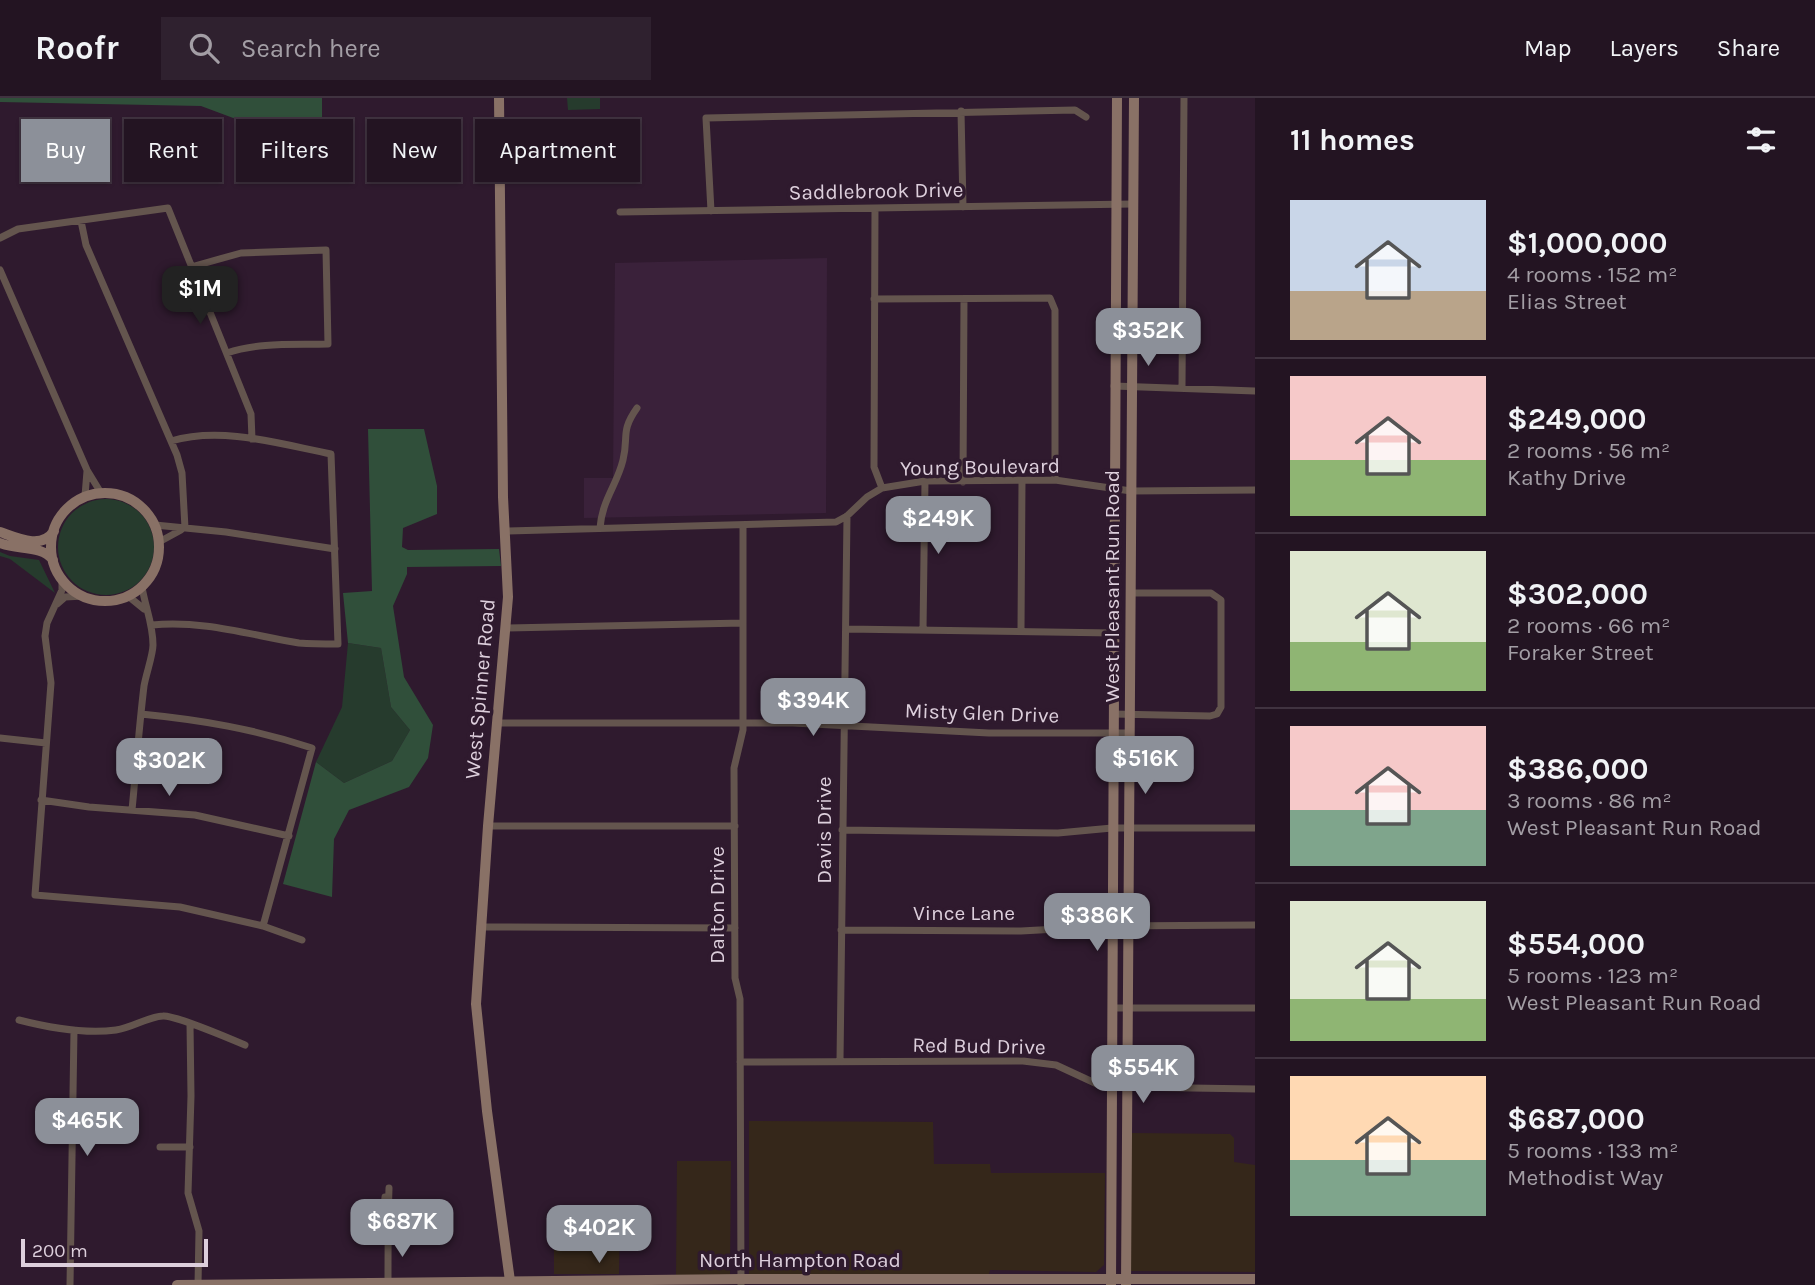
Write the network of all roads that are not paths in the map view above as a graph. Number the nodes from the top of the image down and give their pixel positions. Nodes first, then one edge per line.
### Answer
1 (499, 98) edge
2 (1117, 98) edge
3 (1134, 98) edge
4 (1184, 98) edge
5 (961, 111) junction
6 (1086, 117) dead end
7 (1116, 204) junction
8 (1133, 204) junction
9 (963, 207) junction
10 (875, 208) junction
11 (711, 211) junction
12 (620, 212) dead end
13 (81, 221) junction
14 (0, 238) edge
15 (191, 267) junction
16 (0, 270) edge
17 (874, 299) junction
18 (964, 299) junction
19 (226, 353) junction
20 (1114, 386) junction
21 (1132, 387) junction
22 (1182, 388) junction
23 (1255, 391) edge
24 (636, 408) dead end
25 (252, 439) junction
26 (171, 441) junction
27 (87, 470) junction
28 (1055, 480) junction
29 (925, 481) junction
30 (1022, 481) junction
31 (963, 482) junction
32 (882, 488) junction
33 (1113, 488) junction
34 (1255, 490) edge
35 (1132, 491) junction
36 (101, 493) junction
37 (85, 496) junction
38 (847, 516) junction
39 (743, 525) junction
40 (155, 526) junction
41 (185, 528) junction
42 (600, 528) junction
43 (54, 531) junction
44 (506, 531) junction
45 (0, 532) edge
46 (159, 542) junction
47 (0, 543) edge
48 (335, 549) junction
49 (53, 560) junction
50 (62, 578) junction
51 (142, 587) junction
52 (1131, 593) junction
53 (84, 596) junction
54 (128, 596) junction
55 (56, 604) junction
56 (147, 612) junction
57 (743, 624) junction
58 (152, 625) junction
59 (506, 628) junction
60 (846, 629) junction
61 (923, 630) junction
62 (1021, 630) junction
63 (1113, 632) junction
64 (141, 714) junction
65 (1113, 714) junction
66 (1130, 714) junction
67 (497, 723) junction
68 (743, 723) junction
69 (844, 725) junction
70 (1112, 733) junction
71 (1130, 733) junction
72 (0, 738) edge
73 (46, 743) junction
74 (41, 800) junction
75 (132, 810) junction
76 (488, 826) junction
77 (735, 826) junction
78 (1112, 828) junction
79 (1129, 828) junction
80 (1255, 828) edge
81 (842, 830) junction
82 (289, 836) junction
83 (1255, 925) edge
84 (263, 926) junction
85 (1112, 926) junction
86 (1129, 926) junction
87 (480, 927) junction
88 (735, 928) junction
89 (841, 930) junction
90 (302, 940) dead end
91 (1112, 1008) junction
92 (1128, 1008) junction
93 (1255, 1008) edge
94 (19, 1020) dead end
95 (190, 1024) junction
96 (74, 1030) junction
97 (245, 1045) dead end
98 (840, 1061) junction
99 (740, 1062) junction
100 (1112, 1085) junction
101 (1128, 1087) junction
102 (1255, 1090) edge
103 (160, 1147) dead end
104 (190, 1147) junction
105 (387, 1188) dead end
106 (1255, 1279) edge
107 (741, 1282) edge
108 (932, 1282) edge
109 (1025, 1282) edge
110 (1111, 1282) edge
111 (1126, 1282) edge
112 (511, 1283) edge
113 (628, 1283) edge
114 (388, 1284) edge
115 (407, 1284) edge
116 (70, 1285) edge
117 (177, 1285) edge
118 (198, 1285) edge
119 (231, 1285) edge

1 - 44 main road, West Spinner Road
2 - 7 main road, West Pleasant Run Road
3 - 8 main road, West Pleasant Run Road
4 - 22 street
5 - 6 street
5 - 9 street
5 - 11 street
7 - 8 street, Saddlebrook Drive
7 - 9 street, Saddlebrook Drive
7 - 20 main road, West Pleasant Run Road
8 - 21 main road, West Pleasant Run Road
9 - 10 street, Saddlebrook Drive
10 - 11 street, Saddlebrook Drive
10 - 17 street
11 - 12 street, Saddlebrook Drive
13 - 14 street
13 - 15 street
13 - 26 street
15 - 19 street
15 - 19 street
16 - 27 street
17 - 18 street
17 - 32 street
18 - 28 street
18 - 31 street
19 - 25 street
20 - 21 street
20 - 33 main road, West Pleasant Run Road
21 - 22 street
21 - 35 main road, West Pleasant Run Road
22 - 23 street
24 - 42 street
25 - 26 street
25 - 48 street
26 - 41 street
27 - 36 street
27 - 37 street
28 - 30 street, Young Boulevard
28 - 33 street, Young Boulevard
29 - 31 street, Young Boulevard
29 - 32 street, Young Boulevard
29 - 61 street
30 - 31 street, Young Boulevard
30 - 62 street
32 - 38 street, Young Boulevard
33 - 35 street, Young Boulevard
33 - 63 main road, West Pleasant Run Road
34 - 35 street, Young Boulevard
35 - 52 main road, West Pleasant Run Road
36 - 37 main road
36 - 40 main road
37 - 43 main road
38 - 39 street, Young Boulevard
38 - 60 street, Davis Drive
39 - 42 street, Young Boulevard
39 - 57 street, Dalton Drive
40 - 41 street
40 - 46 main road
41 - 46 street
41 - 48 street
42 - 44 street, Young Boulevard
43 - 45 main road
43 - 49 main road
44 - 59 main road, West Spinner Road
46 - 51 main road
47 - 49 main road
48 - 58 street
49 - 50 main road
50 - 53 main road
50 - 55 street
51 - 54 main road
51 - 56 street
52 - 66 main road, West Pleasant Run Road
52 - 66 street
53 - 54 main road
53 - 55 street
54 - 56 street
55 - 73 street
56 - 58 street
57 - 59 street
57 - 68 street, Dalton Drive
58 - 64 street
59 - 67 main road, West Spinner Road
60 - 61 street
60 - 69 street, Davis Drive
61 - 62 street
62 - 63 street
63 - 65 main road, West Pleasant Run Road
64 - 75 street
64 - 82 street
65 - 66 street
65 - 70 main road, West Pleasant Run Road
66 - 71 main road, West Pleasant Run Road
67 - 68 street, Misty Glen Drive
67 - 76 main road, West Spinner Road
68 - 69 street, Misty Glen Drive
68 - 77 street, Dalton Drive
69 - 70 street, Misty Glen Drive
69 - 81 street, Davis Drive
70 - 71 street, Misty Glen Drive
70 - 78 main road, West Pleasant Run Road
71 - 79 main road, West Pleasant Run Road
72 - 73 street
73 - 74 street
74 - 75 street
74 - 84 street
75 - 82 street
76 - 77 street
76 - 87 main road, West Spinner Road
77 - 88 street, Dalton Drive
78 - 79 street
78 - 81 street
78 - 85 main road, West Pleasant Run Road
79 - 80 street
79 - 86 main road, West Pleasant Run Road
81 - 89 street, Davis Drive
82 - 84 street
83 - 86 street, Vince Lane
84 - 90 street
85 - 86 street, Vince Lane
85 - 89 street, Vince Lane
85 - 91 main road, West Pleasant Run Road
86 - 92 main road, West Pleasant Run Road
87 - 88 street
87 - 112 main road, West Spinner Road
88 - 99 street, Dalton Drive
89 - 98 street, Davis Drive
91 - 92 street
91 - 100 main road, West Pleasant Run Road
92 - 93 street
92 - 101 main road, West Pleasant Run Road
94 - 96 street
95 - 96 street
95 - 97 street
95 - 104 street
96 - 116 street
98 - 99 street, Red Bud Drive
98 - 100 street, Red Bud Drive
99 - 107 street, Dalton Drive
100 - 101 street, Red Bud Drive
100 - 110 main road, West Pleasant Run Road
101 - 102 street, Red Bud Drive
101 - 111 main road, West Pleasant Run Road
103 - 104 street
104 - 118 street
105 - 114 street
106 - 111 main road, North Hampton Road
107 - 108 main road, North Hampton Road
107 - 113 main road, North Hampton Road
108 - 109 main road, North Hampton Road
109 - 110 main road, North Hampton Road
110 - 111 main road, North Hampton Road
112 - 113 main road, North Hampton Road
112 - 115 main road, North Hampton Road
114 - 115 main road, North Hampton Road
114 - 119 main road, North Hampton Road
117 - 118 main road, North Hampton Road
118 - 119 main road, North Hampton Road

